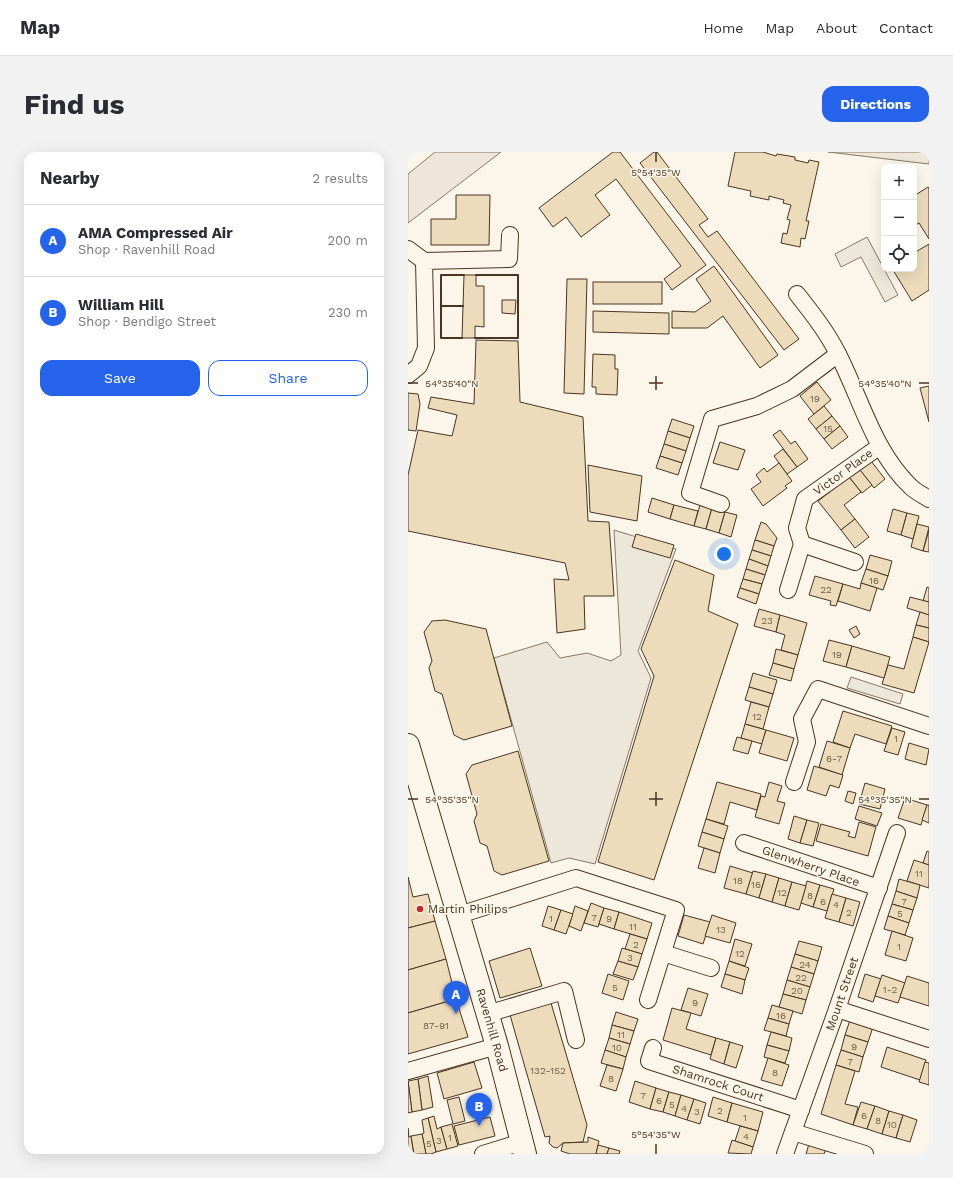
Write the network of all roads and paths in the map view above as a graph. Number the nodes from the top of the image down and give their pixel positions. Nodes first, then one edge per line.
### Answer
1 (510, 235) dead end
2 (408, 249) edge
3 (424, 261) junction
4 (797, 294) dead end
5 (838, 354) junction
6 (408, 375) edge
7 (880, 446) junction
8 (929, 499) edge
9 (721, 504) dead end
10 (802, 544) junction
11 (854, 562) dead end
12 (788, 590) dead end
13 (929, 726) edge
14 (408, 745) edge
15 (411, 770) edge
16 (794, 782) dead end
17 (898, 833) dead end
18 (744, 843) dead end
19 (879, 888) junction
20 (458, 915) junction
21 (663, 952) junction
22 (710, 968) dead end
23 (648, 1000) dead end
24 (838, 1009) junction
25 (487, 1014) junction
26 (929, 1039) edge
27 (576, 1040) dead end
28 (497, 1046) junction
29 (653, 1048) dead end
30 (408, 1070) edge
31 (801, 1110) junction
32 (793, 1132) junction
33 (524, 1148) edge
34 (483, 1154) edge
35 (785, 1154) edge
36 (865, 1154) edge

1 - 3 street
2 - 3 street
3 - 6 street
4 - 5 street
5 - 7 street
5 - 9 street
7 - 8 street
7 - 10 street, Victor Place
10 - 11 street
10 - 12 street, Victor Place
13 - 16 street
14 - 15 main road, Ravenhill Road
15 - 20 main road, Ravenhill Road
17 - 19 street, Mount Street
18 - 19 street, Glenwherry Place
19 - 24 street, Mount Street
20 - 21 street
20 - 25 main road, Ravenhill Road
21 - 22 street
21 - 23 street
24 - 26 street
24 - 31 street, Mount Street
25 - 27 street
25 - 28 main road, Ravenhill Road
28 - 30 street
28 - 33 main road, Ravenhill Road
29 - 31 street, Shamrock Court
31 - 32 street, Mount Street
32 - 35 street, Mount Street
32 - 36 street
33 - 34 street

